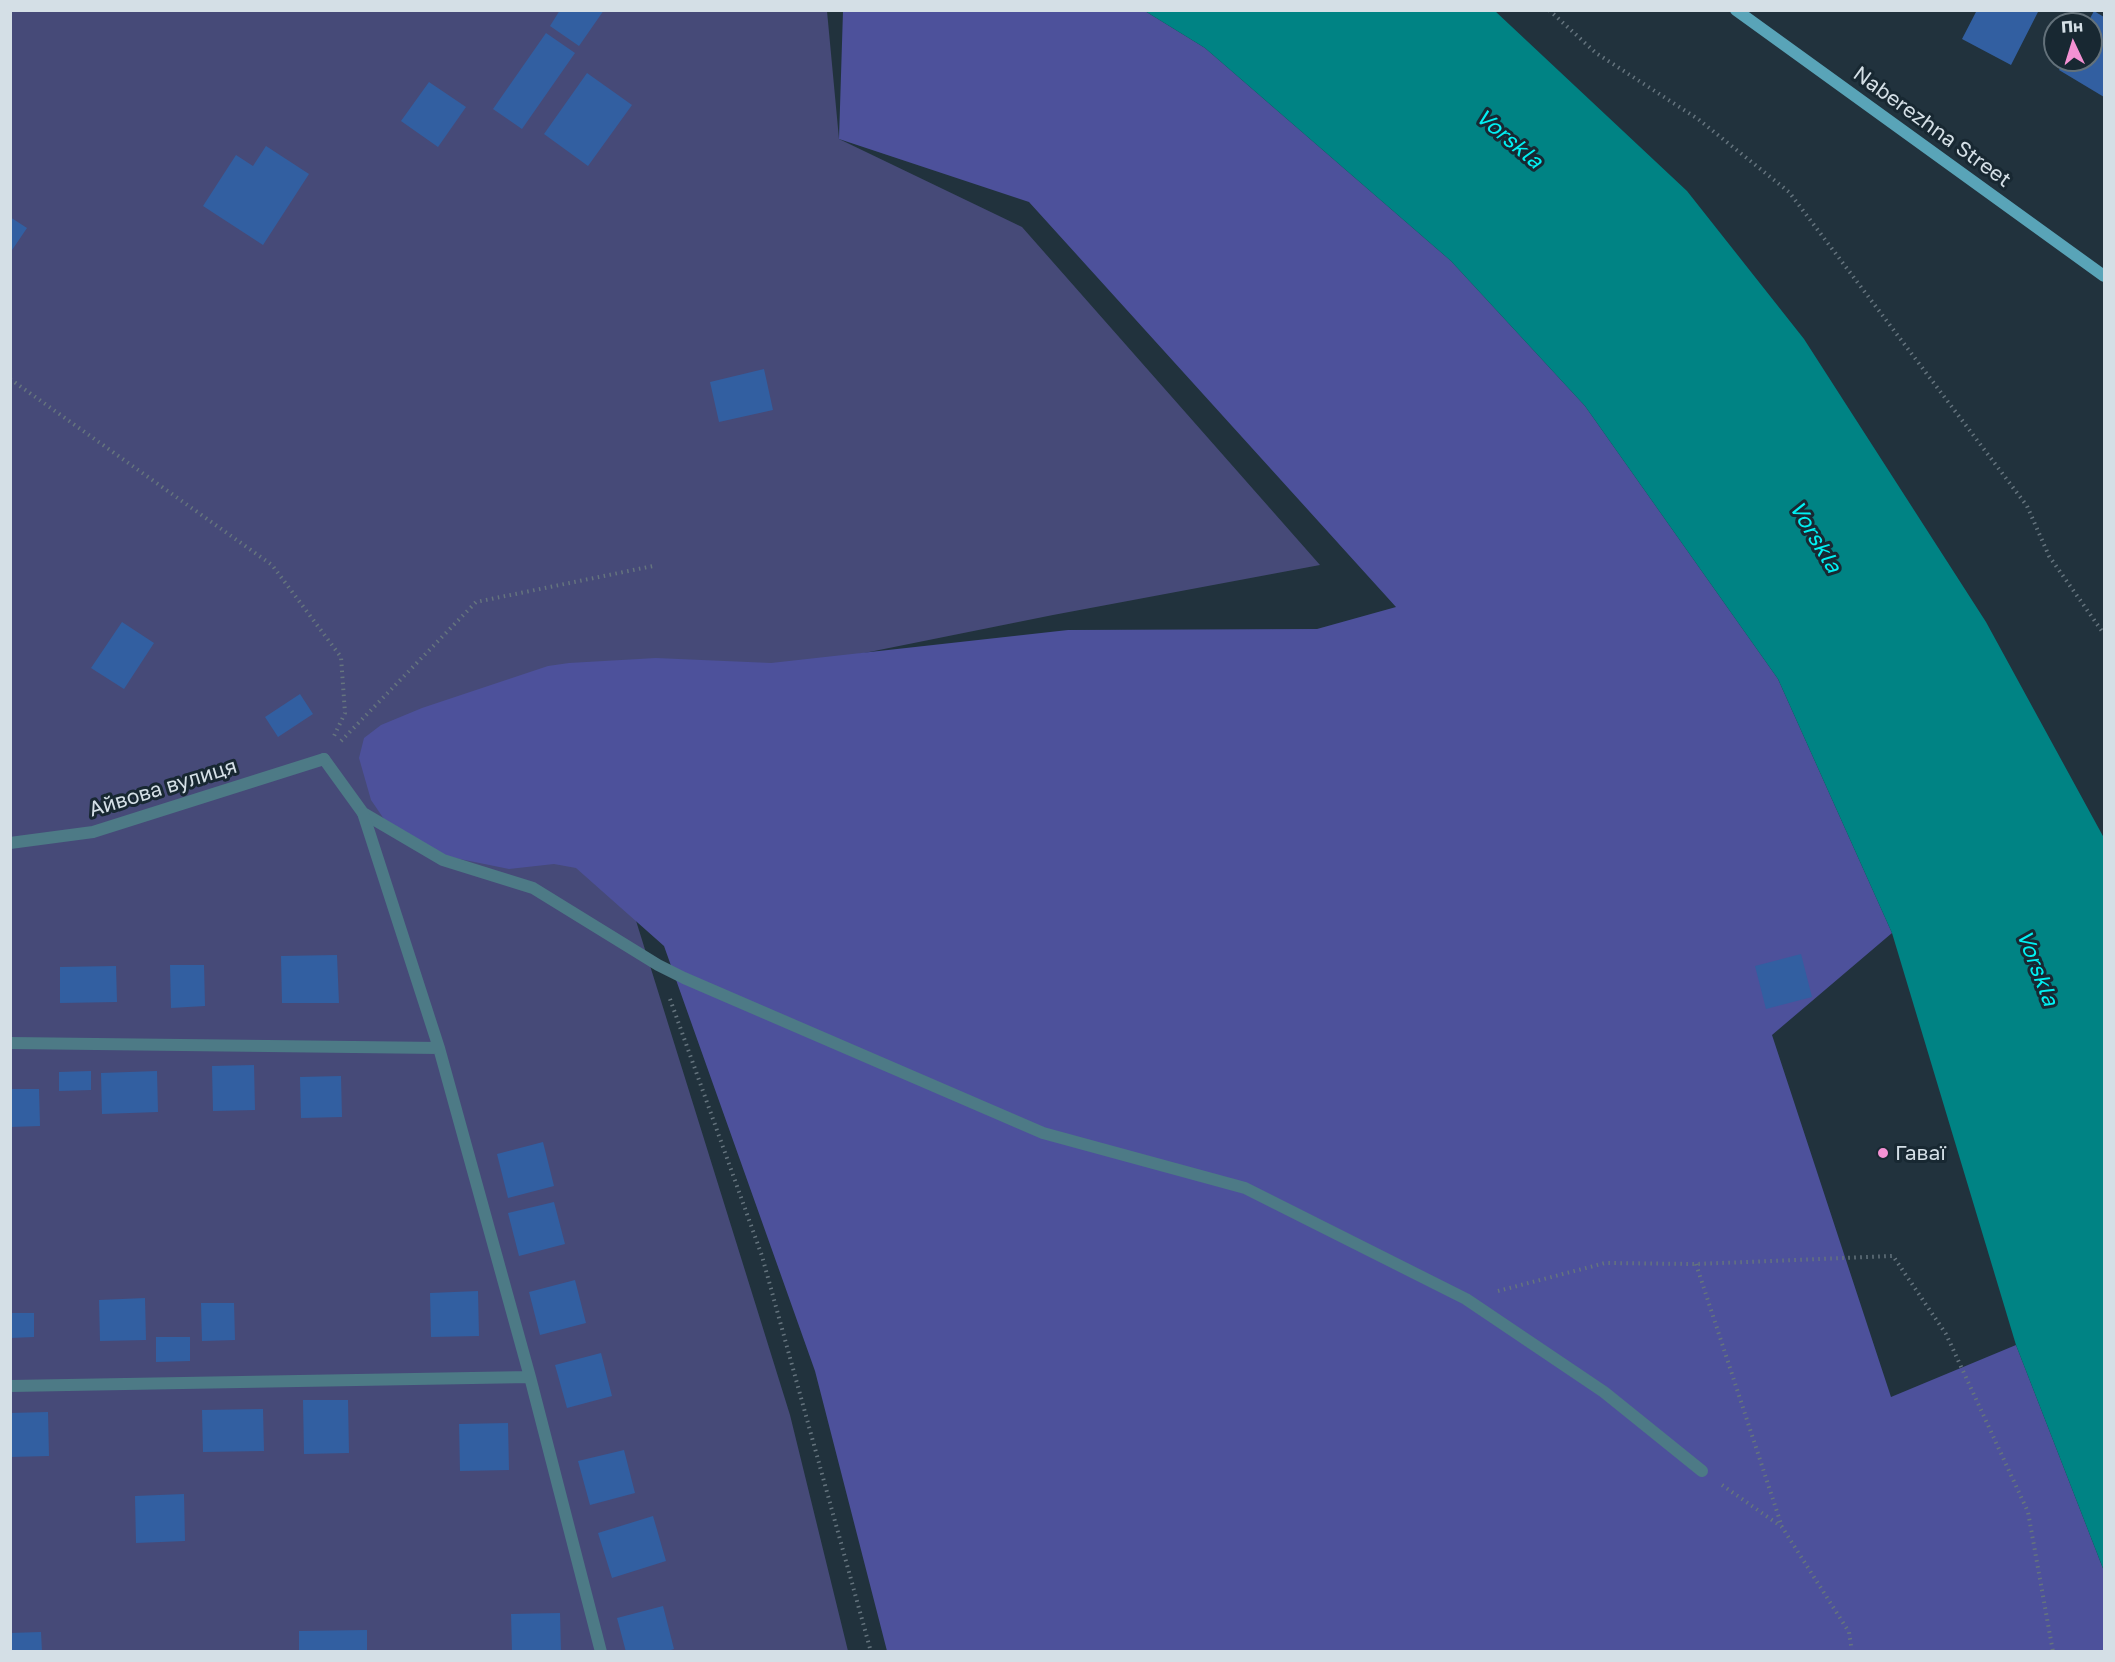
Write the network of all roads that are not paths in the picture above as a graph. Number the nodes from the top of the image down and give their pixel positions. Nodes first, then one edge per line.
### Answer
1 (1736, 10) edge
2 (2104, 276) edge
3 (363, 813) junction
4 (10, 843) edge
5 (10, 1043) edge
6 (439, 1048) junction
7 (530, 1377) junction
8 (10, 1386) edge
9 (1702, 1471) road end
10 (601, 1652) edge

1 - 2 street, Naberezhna Street
3 - 4 street, Айвова вулиця
3 - 6 street
3 - 9 street
5 - 6 street
6 - 7 street
7 - 8 street
7 - 10 street

